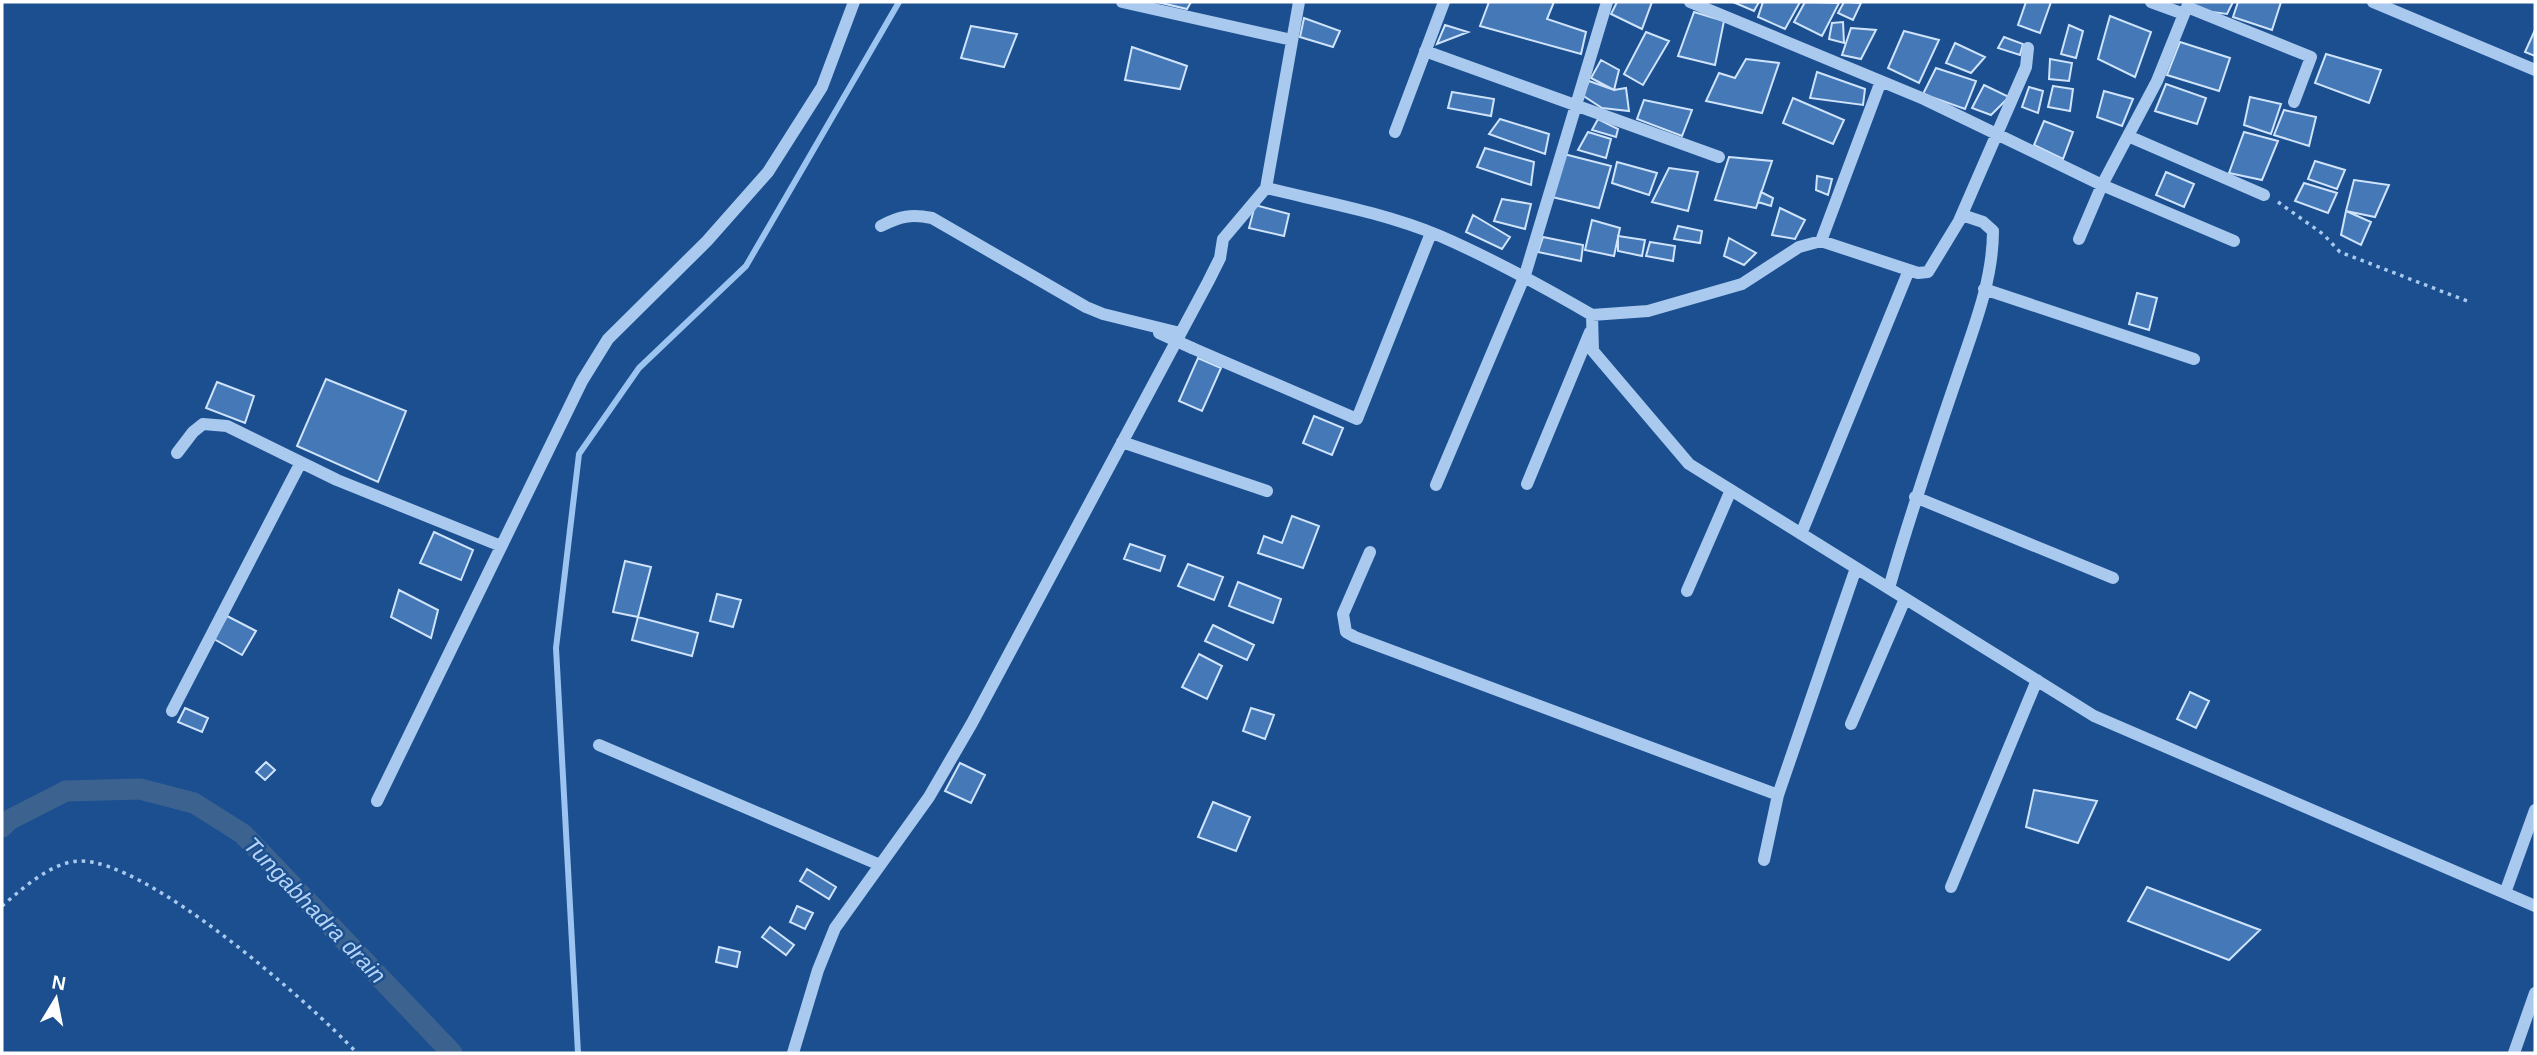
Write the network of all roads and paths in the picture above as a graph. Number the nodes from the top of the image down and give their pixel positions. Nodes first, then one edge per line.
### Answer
1 (853, 2) edge
2 (1122, 2) edge
3 (1299, 2) edge
4 (1444, 2) edge
5 (1606, 2) edge
6 (1690, 2) edge
7 (2151, 2) edge
8 (2373, 2) edge
9 (2186, 8) edge
10 (1292, 40) junction
11 (2028, 48) dead end
12 (1425, 51) junction
13 (2535, 71) edge
14 (1881, 81) junction
15 (2294, 102) dead end
16 (1574, 103) junction
17 (1395, 132) dead end
18 (1997, 134) junction
19 (2128, 136) junction
20 (1719, 157) dead end
21 (2102, 185) junction
22 (1266, 188) junction
23 (2264, 195) joint
24 (1962, 215) junction
25 (881, 226) dead end
26 (1431, 233) junction
27 (2079, 239) dead end
28 (2234, 241) dead end
29 (1821, 242) junction
30 (1909, 270) junction
31 (1525, 275) junction
32 (1984, 289) junction
33 (2467, 301) dead end
34 (1592, 320) junction
35 (1138, 324) junction
36 (1180, 333) junction
37 (2194, 359) dead end
38 (1122, 442) junction
39 (177, 453) dead end
40 (300, 464) junction
41 (1527, 484) dead end
42 (1436, 485) dead end
43 (1731, 490) junction
44 (1267, 491) dead end
45 (1915, 497) junction
46 (1801, 534) junction
47 (501, 546) junction
48 (1370, 552) dead end
49 (1856, 568) junction
50 (2113, 578) dead end
51 (1889, 588) junction
52 (1687, 591) dead end
53 (1905, 599) junction
54 (2037, 680) junction
55 (172, 711) dead end
56 (1851, 724) dead end
57 (599, 745) dead end
58 (1778, 795) junction
59 (377, 801) dead end
60 (2535, 810) edge
61 (1764, 860) dead end
62 (880, 865) junction
63 (1951, 887) dead end
64 (2505, 893) junction
65 (2, 906) edge
66 (2535, 906) edge
67 (2535, 993) edge
68 (357, 1053) edge
69 (793, 1053) edge
70 (2514, 1053) edge

1 - 47 street
2 - 10 street
3 - 10 street
4 - 12 street
5 - 16 street
6 - 14 street
7 - 9 street
8 - 13 street
9 - 15 street
9 - 19 street
10 - 22 street
11 - 18 street
12 - 16 street
12 - 17 street
14 - 18 street
14 - 29 street
16 - 20 street
16 - 31 street
18 - 21 street
18 - 24 street
19 - 21 street
19 - 23 street
21 - 27 street
21 - 28 street
22 - 26 street
22 - 36 street
23 - 33 path
24 - 30 street
24 - 32 street
25 - 35 street
26 - 31 street
26 - 35 street, bridge
29 - 30 street
29 - 34 street
30 - 46 street
31 - 34 street
31 - 42 street
32 - 37 street
32 - 45 street
34 - 41 street
34 - 43 street
35 - 36 street
36 - 38 street
38 - 44 street
38 - 62 street
39 - 40 street
40 - 47 street
40 - 55 street
43 - 46 street
43 - 52 street
45 - 50 street
45 - 51 street
46 - 49 street
47 - 59 street
48 - 58 street
49 - 51 street
49 - 58 street
51 - 53 street
53 - 54 street
53 - 56 street
54 - 63 street
54 - 64 street
57 - 62 street
58 - 61 street
60 - 64 street
62 - 69 street
64 - 66 street
65 - 68 path
67 - 70 street

